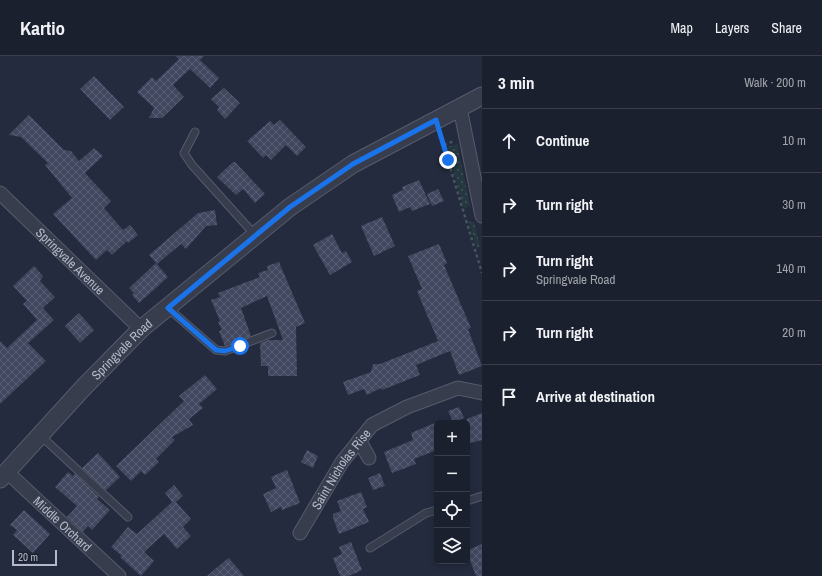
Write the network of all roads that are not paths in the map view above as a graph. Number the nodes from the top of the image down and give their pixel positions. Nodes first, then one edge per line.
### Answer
1 (482, 96) edge
2 (460, 108) junction
3 (194, 132) dead end
4 (0, 193) edge
5 (482, 216) edge
6 (255, 235) junction
7 (168, 308) junction
8 (141, 329) junction
9 (272, 333) dead end
10 (482, 393) edge
11 (40, 434) junction
12 (359, 440) junction
13 (369, 458) dead end
14 (3, 475) edge
15 (482, 496) edge
16 (470, 500) edge
17 (434, 511) edge
18 (128, 517) dead end
19 (300, 534) dead end
20 (370, 548) dead end
21 (120, 576) edge

1 - 2 street, Springvale Road
2 - 5 street
2 - 6 street, Springvale Road
3 - 6 lane
4 - 8 street, Springvale Avenue
6 - 7 street, Springvale Road
7 - 8 street, Springvale Road
7 - 9 lane
8 - 11 street, Springvale Road
10 - 12 street, Saint Nicholas Rise
11 - 14 street, Springvale Road
11 - 18 lane
12 - 13 street
12 - 19 street, Saint Nicholas Rise
14 - 21 street, Middle Orchard
15 - 16 lane
17 - 20 lane

